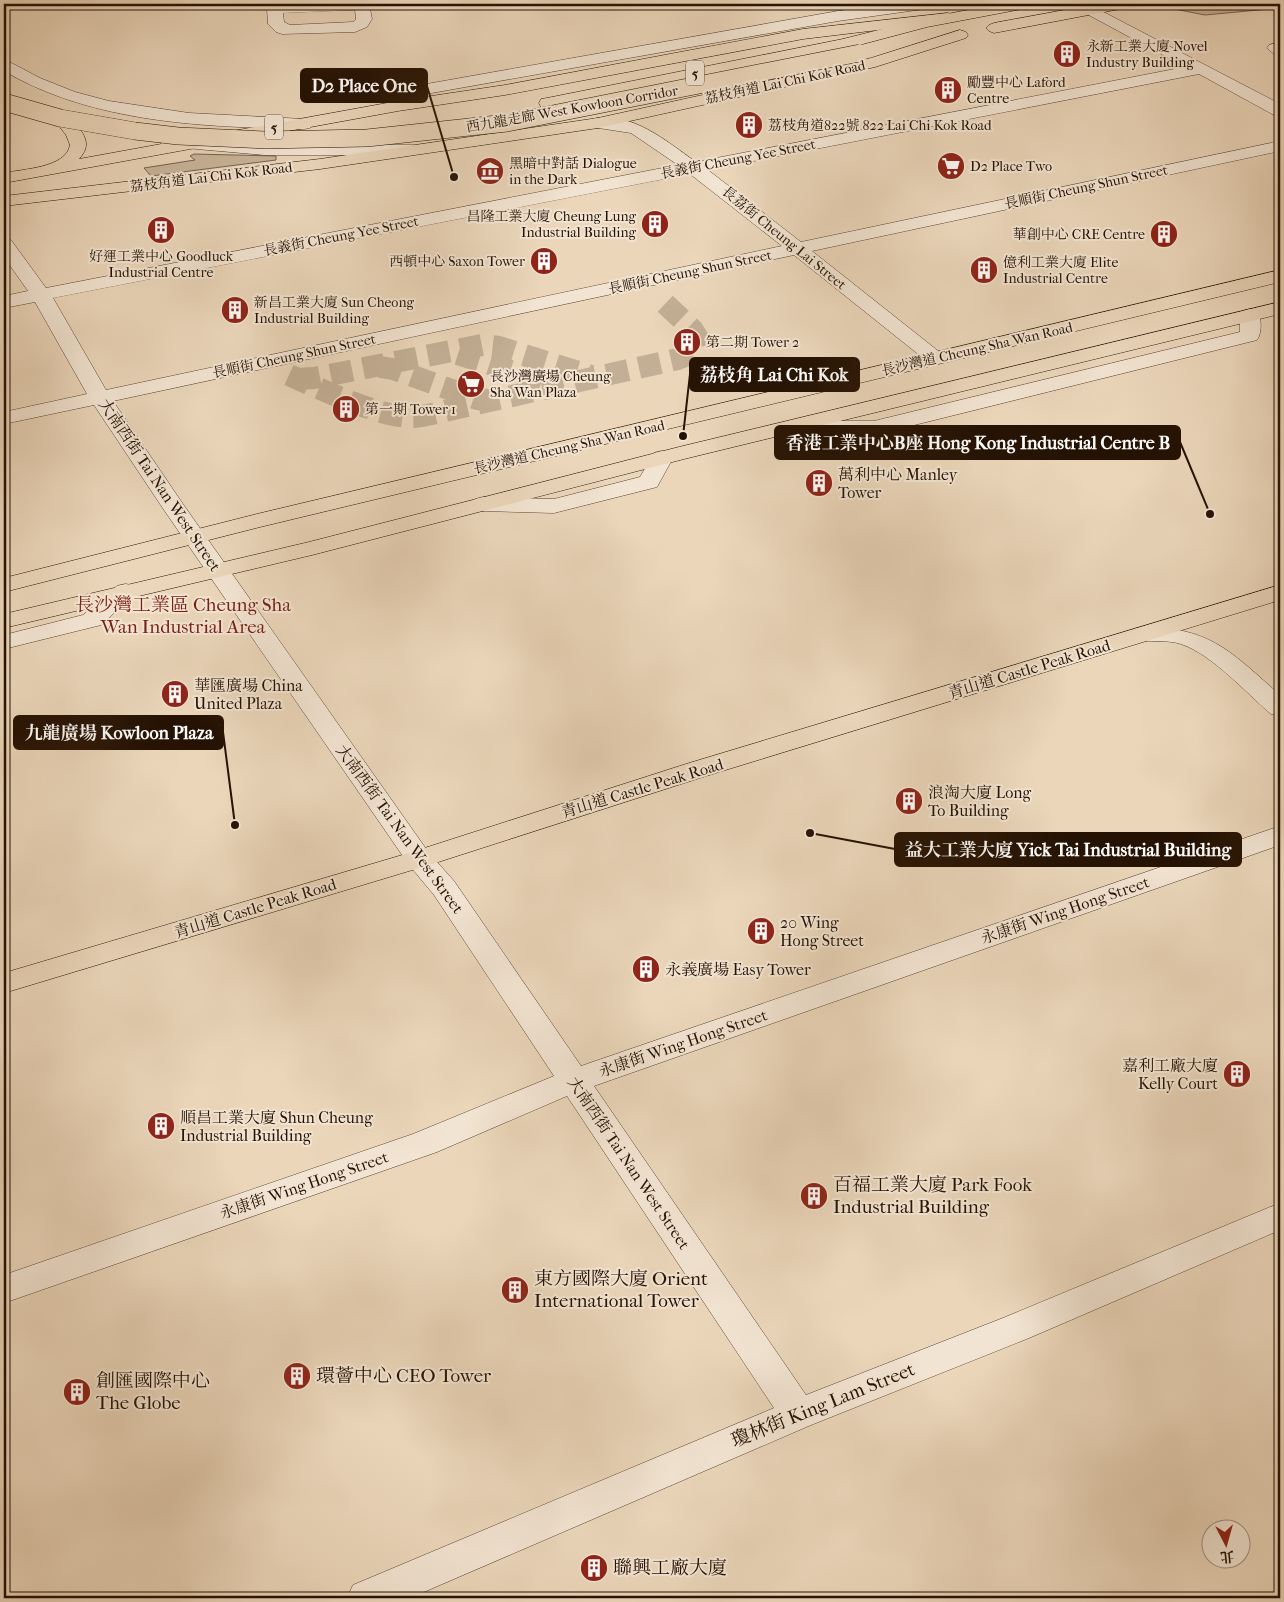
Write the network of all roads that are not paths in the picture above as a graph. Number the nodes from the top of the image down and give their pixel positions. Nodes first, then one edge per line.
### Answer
1 (362, 4) edge
2 (924, 4) edge
3 (1022, 4) edge
4 (1120, 4) edge
5 (1090, 10) junction
6 (949, 18) junction
7 (960, 35) junction
8 (1280, 47) edge
9 (1280, 51) edge
10 (4, 64) edge
11 (1201, 69) junction
12 (4, 82) edge
13 (4, 102) edge
14 (398, 106) junction
15 (4, 108) edge
16 (1278, 108) edge
17 (598, 123) junction
18 (304, 124) junction
19 (68, 126) junction
20 (192, 145) junction
21 (1280, 146) edge
22 (418, 150) junction
23 (308, 151) junction
24 (59, 168) junction
25 (692, 168) junction
26 (4, 178) edge
27 (4, 201) edge
28 (4, 244) edge
29 (798, 249) junction
30 (1280, 276) edge
31 (641, 283) junction
32 (40, 295) junction
33 (658, 297) tunnel mouth
34 (4, 302) edge
35 (1280, 308) edge
36 (1250, 315) junction
37 (935, 358) junction
38 (262, 363) junction
39 (290, 375) tunnel mouth
40 (100, 398) junction
41 (4, 418) edge
42 (789, 428) junction
43 (195, 537) junction
44 (218, 569) junction
45 (4, 585) edge
46 (126, 591) junction
47 (1280, 592) edge
48 (4, 621) edge
49 (1143, 634) junction
50 (4, 642) edge
51 (1280, 708) edge
52 (1280, 835) edge
53 (419, 859) junction
54 (4, 983) edge
55 (573, 1081) junction
56 (1280, 1216) edge
57 (4, 1289) edge
58 (798, 1414) junction
59 (367, 1598) edge

1 - 1 street
2 - 14 street, 荔枝角道 Lai Chi Kok Road
3 - 6 main road, 荔枝角道 Lai Chi Kok Road / 5
4 - 5 main road, 荔枝角道 Lai Chi Kok Road / 5
5 - 7 main road, 荔枝角道 Lai Chi Kok Road / 5
5 - 11 street
6 - 12 main road, 西九龍走廊 West Kowloon Corridor / 5
6 - 14 main road, 荔枝角道 Lai Chi Kok Road
7 - 13 main road, 西九龍走廊 West Kowloon Corridor / 5, bridge
7 - 17 main road, 荔枝角道 Lai Chi Kok Road
8 - 9 street
10 - 18 street
11 - 16 street
11 - 25 street, 長義街 Cheung Yee Street
14 - 18 main road, 荔枝角道 Lai Chi Kok Road
15 - 19 street
17 - 22 main road, 荔枝角道 Lai Chi Kok Road
17 - 25 street, 長荔街 Cheung Lai Street
18 - 20 main road, 荔枝角道 Lai Chi Kok Road
18 - 23 main road
19 - 20 street
19 - 24 main road
20 - 23 street, 荔枝角道 Lai Chi Kok Road
20 - 24 main road, 荔枝角道 Lai Chi Kok Road
21 - 29 street, 長順街 Cheung Shun Street
22 - 23 street, 荔枝角道 Lai Chi Kok Road
22 - 27 main road, 荔枝角道 Lai Chi Kok Road
24 - 26 main road, 荔枝角道 Lai Chi Kok Road
25 - 29 street, 長荔街 Cheung Lai Street
25 - 32 street, 長義街 Cheung Yee Street
28 - 32 street, 大南西街 Tai Nan West Street
29 - 31 street, 長順街 Cheung Shun Street
29 - 37 street, 長荔街 Cheung Lai Street
30 - 37 main road, 長沙灣道 Cheung Sha Wan Road
31 - 33 street
31 - 38 street, 長順街 Cheung Shun Street
32 - 34 street, 長義街 Cheung Yee Street
32 - 40 street, 大南西街 Tai Nan West Street
35 - 36 main road, 長沙灣道 Cheung Sha Wan Road
36 - 42 main road, 長沙灣道 Cheung Sha Wan Road
36 - 42 street, 長沙灣道 Cheung Sha Wan Road
37 - 43 main road, 長沙灣道 Cheung Sha Wan Road
38 - 39 street
38 - 40 street, 長順街 Cheung Shun Street
40 - 41 street, 長順街 Cheung Shun Street
40 - 43 street, 大南西街 Tai Nan West Street
42 - 44 main road, 長沙灣道 Cheung Sha Wan Road
43 - 44 street, 大南西街 Tai Nan West Street
43 - 45 main road, 長沙灣道 Cheung Sha Wan Road
44 - 46 main road, 長沙灣道 Cheung Sha Wan Road
44 - 53 street, 大南西街 Tai Nan West Street
46 - 48 main road, 長沙灣道 Cheung Sha Wan Road
46 - 50 street, 長沙灣道 Cheung Sha Wan Road
47 - 49 main road, 青山道 Castle Peak Road
49 - 51 street
49 - 53 main road, 青山道 Castle Peak Road
52 - 55 street, 永康街 Wing Hong Street
53 - 54 main road, 青山道 Castle Peak Road
53 - 55 street, 大南西街 Tai Nan West Street
55 - 57 street, 永康街 Wing Hong Street
55 - 58 street, 大南西街 Tai Nan West Street
56 - 58 street, 瓊林街 King Lam Street
58 - 59 street, 瓊林街 King Lam Street

